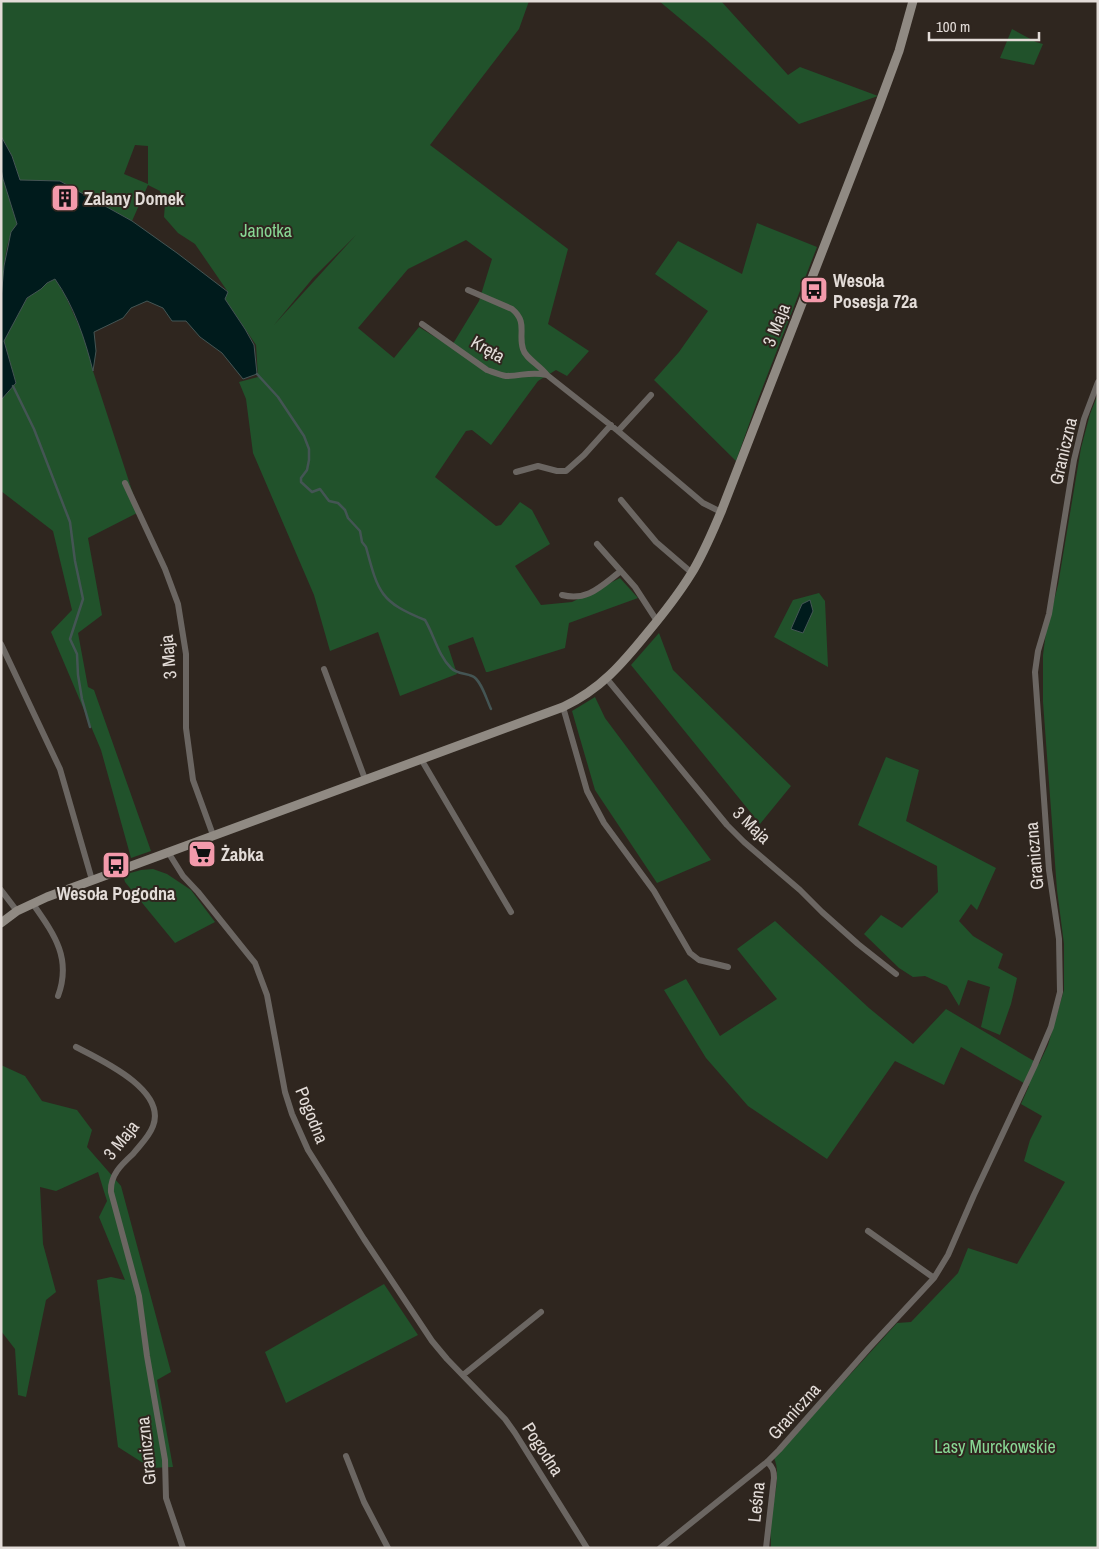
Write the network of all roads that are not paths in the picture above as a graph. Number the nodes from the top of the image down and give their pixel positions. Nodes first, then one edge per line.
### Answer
1 (914, 1) edge
2 (468, 290) dead end
3 (422, 324) dead end
4 (547, 375) junction
5 (1098, 382) edge
6 (651, 395) dead end
7 (611, 425) junction
8 (618, 431) junction
9 (516, 472) dead end
10 (126, 482) dead end
11 (621, 500) dead end
12 (721, 512) junction
13 (597, 544) dead end
14 (621, 570) junction
15 (692, 573) junction
16 (562, 595) dead end
17 (657, 621) junction
18 (1, 644) edge
19 (324, 669) dead end
20 (607, 679) junction
21 (563, 707) junction
22 (421, 759) junction
23 (366, 779) junction
24 (213, 835) junction
25 (168, 852) junction
26 (92, 880) junction
27 (1, 890) edge
28 (33, 904) junction
29 (17, 912) junction
30 (511, 912) dead end
31 (1, 923) edge
32 (728, 967) dead end
33 (896, 974) dead end
34 (58, 996) dead end
35 (76, 1047) dead end
36 (868, 1231) dead end
37 (934, 1278) junction
38 (541, 1312) dead end
39 (146, 1349) joint
40 (462, 1375) junction
41 (346, 1456) dead end
42 (767, 1462) junction
43 (183, 1548) edge
44 (388, 1548) edge
45 (587, 1548) edge
46 (660, 1548) edge
47 (766, 1548) edge

1 - 12 street, 3 Maja
2 - 4 street, Kręta
3 - 4 street, Kręta
4 - 7 street, Kręta
5 - 37 street, Graniczna
6 - 8 street
7 - 8 street, Kręta
7 - 9 street
8 - 12 street, Kręta
10 - 24 street, 3 Maja
11 - 15 street
12 - 15 street, 3 Maja
13 - 14 street
14 - 16 street
14 - 17 street
15 - 17 street, 3 Maja
17 - 20 street, 3 Maja
18 - 26 street
19 - 23 street
20 - 21 street, 3 Maja
20 - 33 street, 3 Maja
21 - 22 street, 3 Maja
21 - 32 street
22 - 23 street, 3 Maja
22 - 30 street
23 - 24 street, 3 Maja
24 - 25 street, 3 Maja
25 - 26 street, 3 Maja
25 - 40 street, Pogodna
26 - 28 street, 3 Maja
27 - 29 street
28 - 29 street, 3 Maja
28 - 34 street
29 - 31 street, 3 Maja
35 - 39 street, 3 Maja
36 - 37 street
37 - 42 street, Graniczna
38 - 40 street
39 - 43 street, Graniczna
40 - 45 street, Pogodna
41 - 44 street
42 - 46 street, Graniczna
42 - 47 street, Leśna

